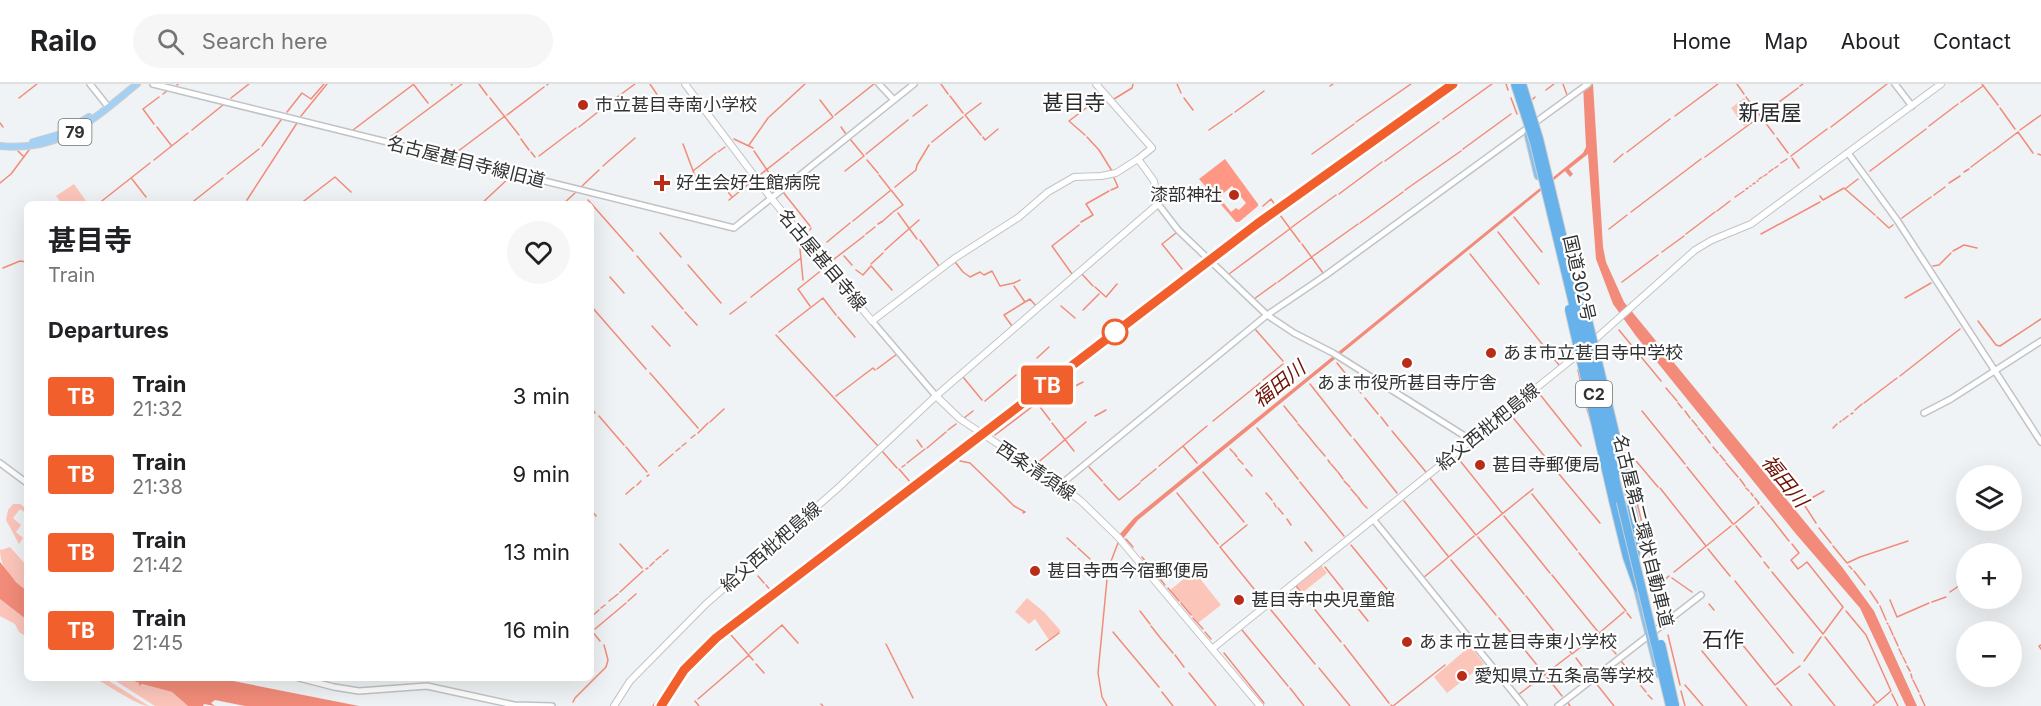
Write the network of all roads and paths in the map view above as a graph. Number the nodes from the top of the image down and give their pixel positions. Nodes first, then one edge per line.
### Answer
1 (90, 84) edge
2 (131, 84) edge
3 (137, 84) edge
4 (153, 84) edge
5 (685, 84) edge
6 (879, 84) edge
7 (914, 84) edge
8 (1096, 84) edge
9 (1514, 84) edge
10 (1521, 84) edge
11 (1588, 84) edge
12 (1895, 84) edge
13 (1941, 84) edge
14 (894, 100) junction
15 (1519, 103) junction
16 (106, 104) junction
17 (1912, 106) junction
18 (1527, 130) junction
19 (0, 144) edge
20 (1848, 153) junction
21 (1138, 159) junction
22 (771, 198) junction
23 (1158, 204) junction
24 (1554, 226) junction
25 (1562, 233) junction
26 (1267, 315) junction
27 (872, 321) junction
28 (2041, 341) edge
29 (1581, 352) junction
30 (1995, 371) junction
31 (936, 396) junction
32 (1924, 413) dead end
33 (1471, 440) junction
34 (2041, 442) edge
35 (0, 463) edge
36 (24, 481) edge
37 (1060, 485) junction
38 (1373, 519) junction
39 (1634, 571) junction
40 (1638, 588) junction
41 (1701, 595) dead end
42 (1649, 635) junction
43 (1212, 649) junction
44 (311, 681) edge
45 (552, 706) edge
46 (614, 706) edge
47 (1260, 706) edge
48 (1524, 706) edge
49 (1558, 706) edge
50 (1668, 706) edge
51 (1676, 706) edge

1 - 16 street
2 - 16 main road, 79
3 - 19 main road, 79
4 - 22 street, 名古屋甚目寺線旧道
5 - 22 main road, 名古屋甚目寺線
6 - 14 street
7 - 14 street
8 - 21 main road
9 - 15 highway, 国道302号
9 - 24 highway, 名古屋第二環状自動車道 / C2, bridge
10 - 15 highway, 国道302号
10 - 25 highway, 名古屋第二環状自動車道 / C2, bridge
11 - 18 street
12 - 17 street
13 - 17 main road, 給父西枇杷島線
14 - 22 street
15 - 18 highway, 国道302号
16 - 19 main road, 79
17 - 20 main road, 給父西枇杷島線
18 - 26 street
18 - 29 highway, 国道302号, bridge
20 - 29 main road, 給父西枇杷島線
20 - 30 street
21 - 23 main road
21 - 27 main road
22 - 27 main road, 名古屋甚目寺線
23 - 26 street
23 - 31 main road
24 - 40 highway, bridge
24 - 50 highway, 名古屋第二環状自動車道 / C2, bridge
25 - 39 highway, bridge
25 - 51 highway, 名古屋第二環状自動車道 / C2, bridge
26 - 33 street
26 - 37 street
27 - 31 street
28 - 30 street
29 - 33 main road, 給父西枇杷島線
29 - 39 highway, 国道302号
30 - 32 street
30 - 34 street
31 - 37 main road, 西条清須線
31 - 46 main road, 給父西枇杷島線
33 - 38 main road, 給父西枇杷島線
35 - 36 street
37 - 43 main road, 西条清須線
38 - 43 main road, 給父西枇杷島線
38 - 48 street
39 - 40 highway, 国道302号
40 - 42 highway, 国道302号
41 - 42 street
42 - 49 street
42 - 50 highway, 国道302号
43 - 47 main road, 西条清須線
44 - 45 street

